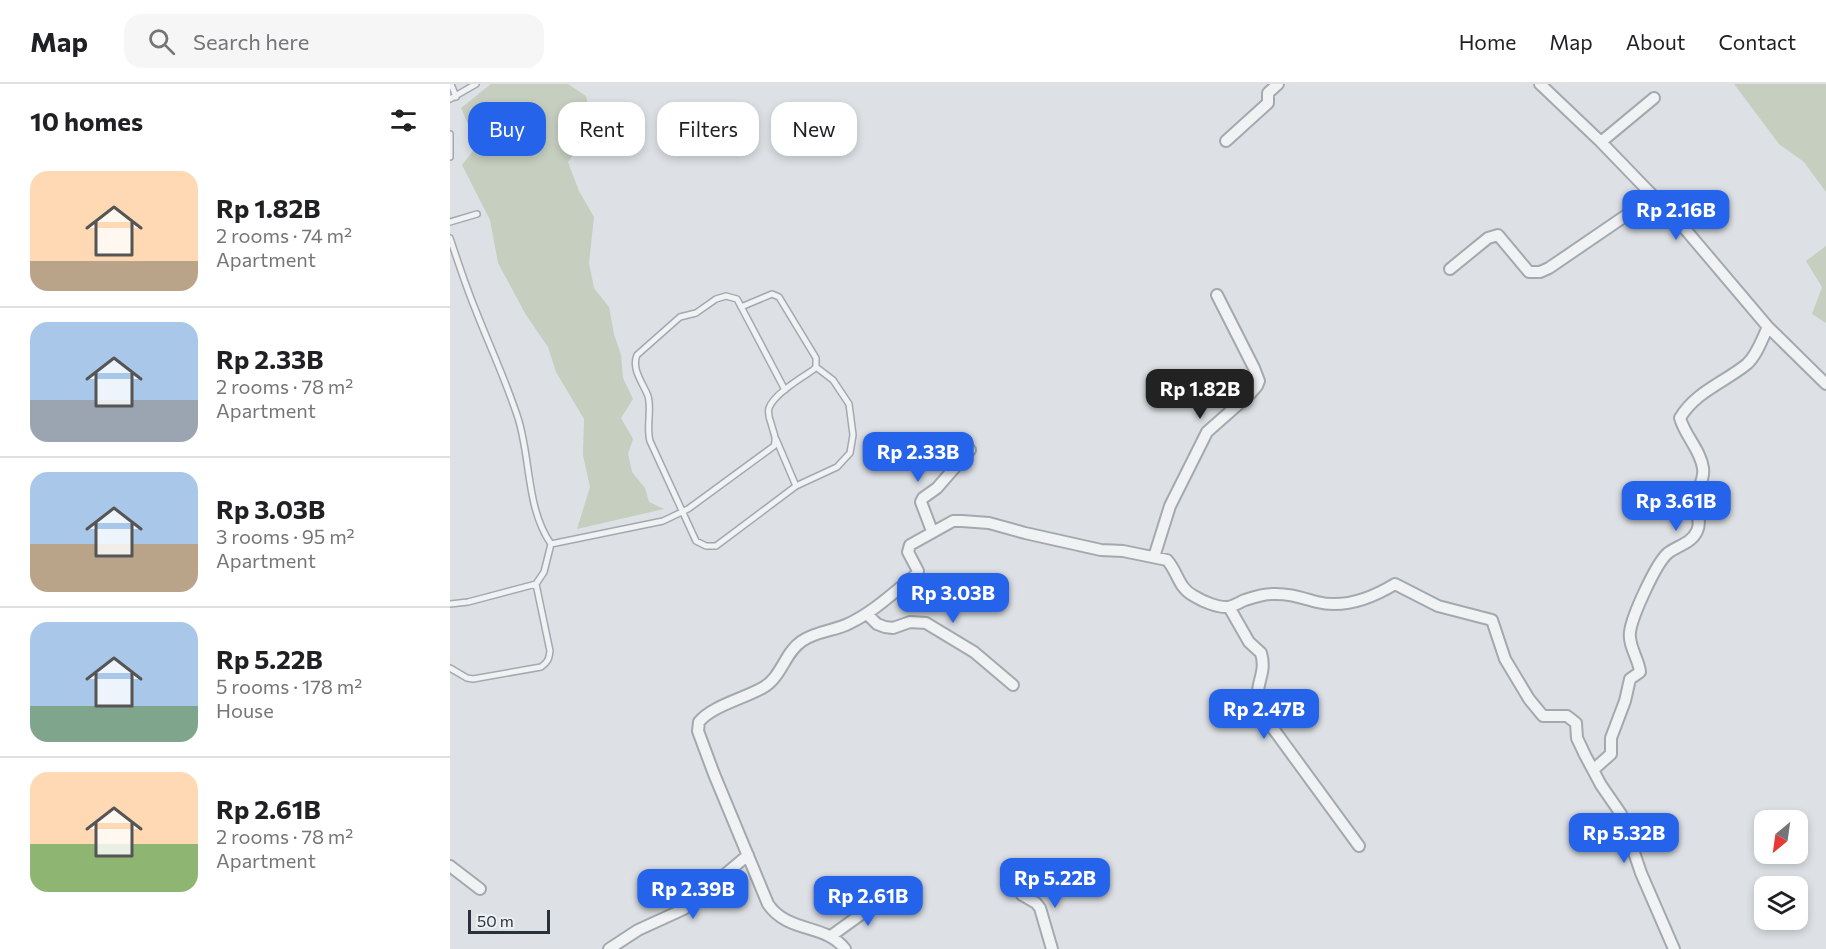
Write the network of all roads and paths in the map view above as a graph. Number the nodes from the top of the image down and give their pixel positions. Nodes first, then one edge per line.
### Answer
1 (451, 84) edge
2 (476, 84) edge
3 (1278, 84) edge
4 (1540, 84) edge
5 (453, 98) edge
6 (1654, 98) dead end
7 (450, 134) edge
8 (1226, 141) dead end
9 (1601, 142) junction
10 (450, 157) edge
11 (1653, 197) junction
12 (477, 214) dead end
13 (450, 222) edge
14 (450, 238) edge
15 (1450, 269) dead end
16 (1217, 295) dead end
17 (741, 307) junction
18 (1768, 327) junction
19 (816, 367) junction
20 (1826, 384) edge
21 (785, 390) junction
22 (776, 439) junction
23 (970, 450) dead end
24 (796, 486) junction
25 (682, 512) junction
26 (932, 531) junction
27 (551, 544) junction
28 (1154, 557) junction
29 (536, 584) junction
30 (450, 604) edge
31 (1230, 607) junction
32 (867, 614) junction
33 (450, 668) edge
34 (1013, 685) dead end
35 (1593, 770) junction
36 (1359, 846) dead end
37 (748, 855) junction
38 (450, 866) edge
39 (480, 889) dead end
40 (876, 891) dead end
41 (1022, 895) dead end
42 (831, 936) junction
43 (609, 949) edge
44 (845, 949) edge
45 (1052, 949) edge
46 (1674, 949) edge

1 - 5 lane
2 - 5 lane
3 - 8 street
4 - 9 street
6 - 9 street
7 - 10 lane
9 - 11 street
11 - 15 street
11 - 18 street
12 - 13 lane
14 - 27 lane
16 - 28 street
17 - 19 lane
17 - 21 lane
17 - 25 lane
18 - 20 street
18 - 35 street
19 - 21 lane
19 - 24 lane
21 - 22 lane
22 - 24 lane
22 - 25 lane
23 - 26 street
24 - 25 lane
25 - 27 lane
26 - 28 street
26 - 32 street
27 - 29 lane
28 - 31 street
29 - 30 lane
29 - 33 lane
31 - 35 street
31 - 36 street
32 - 34 street
32 - 37 street
35 - 46 street
37 - 42 street
37 - 43 street
38 - 39 street
40 - 42 street
41 - 45 street
42 - 44 street

